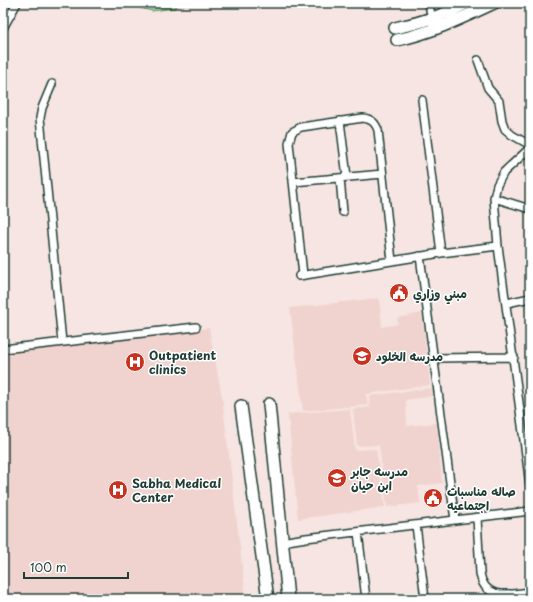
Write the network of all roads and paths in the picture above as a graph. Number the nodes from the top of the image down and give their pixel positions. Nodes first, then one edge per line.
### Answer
1 (17, 3) edge
2 (428, 3) edge
3 (467, 3) edge
4 (494, 3) edge
5 (431, 18) junction
6 (3, 28) edge
7 (395, 28) dead end
8 (434, 29) junction
9 (396, 40) dead end
10 (478, 60) dead end
11 (52, 84) dead end
12 (422, 100) dead end
13 (340, 121) junction
14 (530, 147) edge
15 (383, 174) junction
16 (344, 177) junction
17 (292, 182) junction
18 (494, 198) junction
19 (530, 209) edge
20 (343, 212) dead end
21 (498, 246) junction
22 (441, 253) junction
23 (420, 256) junction
24 (392, 261) junction
25 (530, 298) edge
26 (507, 303) junction
27 (196, 327) dead end
28 (62, 342) junction
29 (3, 349) edge
30 (434, 358) junction
31 (514, 358) junction
32 (268, 404) dead end
33 (240, 406) dead end
34 (530, 485) edge
35 (530, 511) edge
36 (477, 518) junction
37 (454, 520) junction
38 (416, 525) junction
39 (358, 532) junction
40 (281, 542) junction
41 (530, 592) edge
42 (268, 599) edge
43 (288, 599) edge
44 (366, 599) edge
45 (426, 599) edge

1 - 6 street
2 - 5 street
3 - 5 main road
4 - 8 main road
5 - 7 main road
5 - 8 street
8 - 9 main road
10 - 14 street
11 - 28 street
12 - 22 street
13 - 15 street
13 - 16 street
13 - 17 street
14 - 18 street
15 - 16 street
15 - 24 street
16 - 17 street
16 - 20 street
17 - 24 street
18 - 19 street
18 - 21 street
21 - 22 street
21 - 26 street
22 - 23 street
23 - 24 street
23 - 30 street
25 - 26 street
26 - 31 street
27 - 28 street
28 - 29 street
30 - 31 street
30 - 37 street
31 - 34 street
32 - 40 main road
33 - 42 main road
35 - 36 street
36 - 37 street
36 - 41 street
37 - 38 street
38 - 39 street
38 - 45 street
39 - 40 street
39 - 44 street
40 - 43 main road

